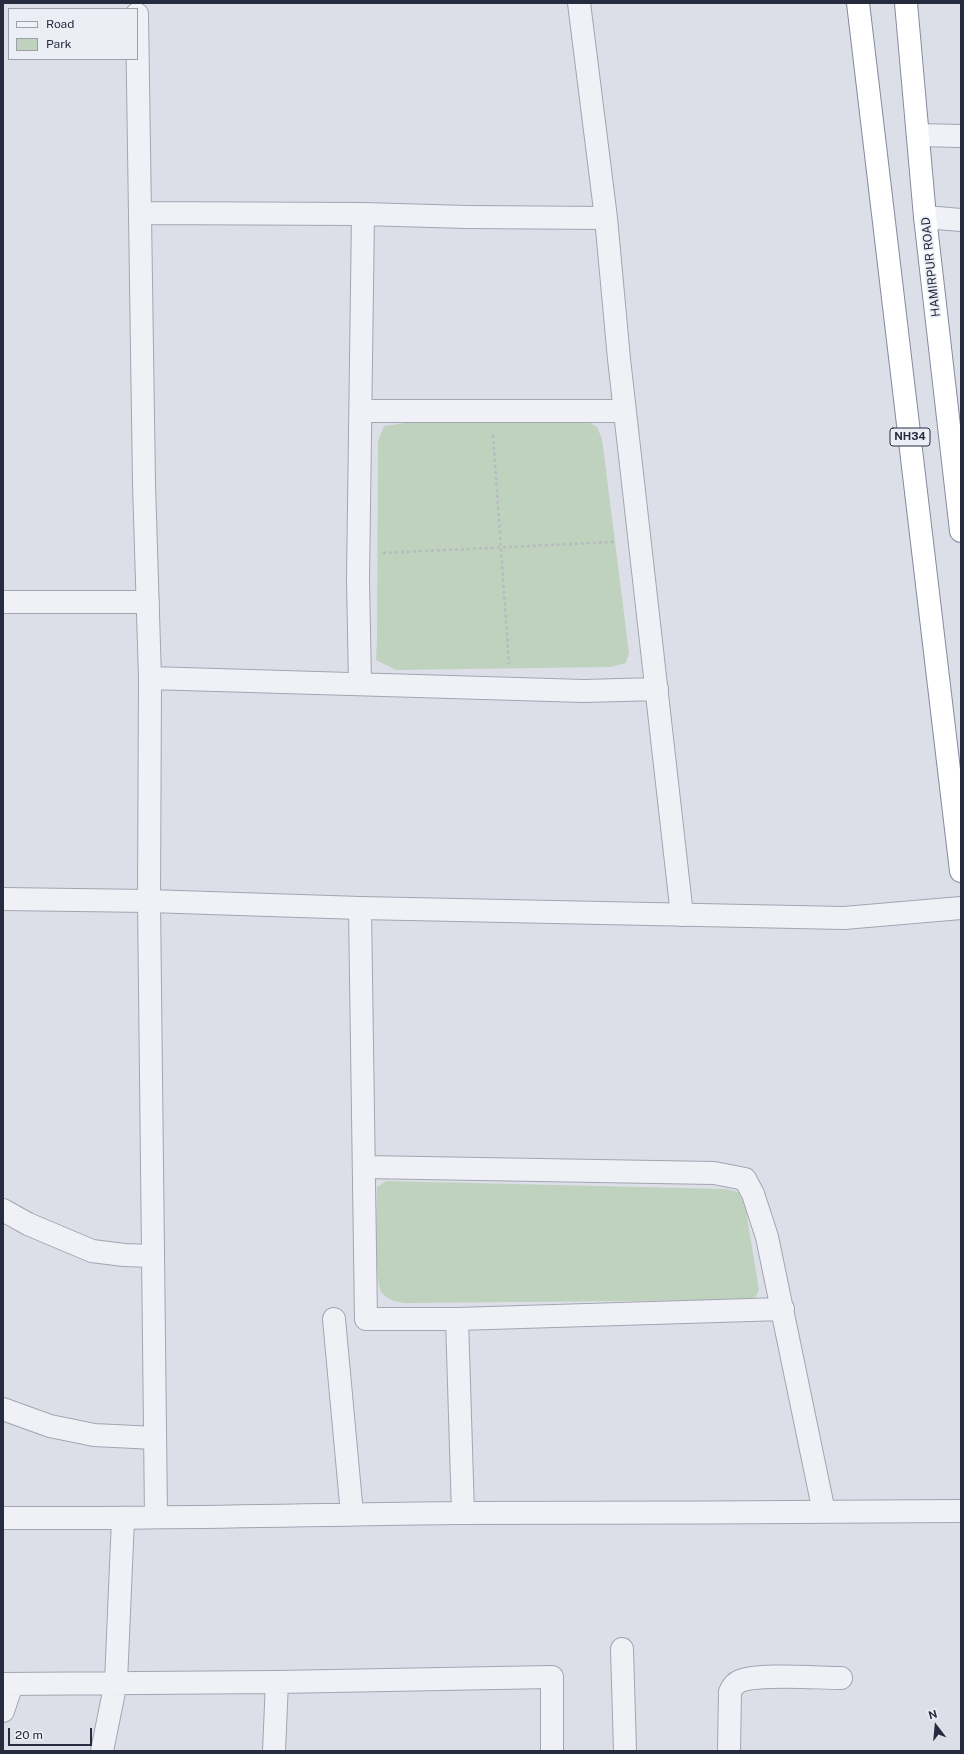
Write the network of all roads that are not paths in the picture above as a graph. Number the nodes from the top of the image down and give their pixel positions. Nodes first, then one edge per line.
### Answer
1 (579, 3) edge
2 (858, 3) edge
3 (906, 3) edge
4 (138, 60) edge
5 (918, 135) junction
6 (961, 136) edge
7 (140, 212) junction
8 (363, 214) junction
9 (925, 217) junction
10 (606, 218) junction
11 (961, 220) edge
12 (361, 411) junction
13 (625, 411) junction
14 (961, 531) edge
15 (3, 602) edge
16 (148, 602) junction
17 (150, 678) junction
18 (360, 683) junction
19 (658, 689) junction
20 (961, 871) edge
21 (3, 899) edge
22 (149, 901) junction
23 (360, 908) junction
24 (961, 908) edge
25 (682, 915) junction
26 (364, 1167) junction
27 (3, 1210) edge
28 (153, 1256) junction
29 (783, 1309) junction
30 (334, 1319) dead end
31 (457, 1319) junction
32 (3, 1409) edge
33 (155, 1438) junction
34 (961, 1511) edge
35 (824, 1512) junction
36 (463, 1513) junction
37 (352, 1514) junction
38 (156, 1517) junction
39 (3, 1518) edge
40 (122, 1519) junction
41 (622, 1649) dead end
42 (841, 1678) dead end
43 (116, 1682) junction
44 (277, 1682) junction
45 (7, 1684) edge
46 (3, 1711) edge
47 (102, 1751) edge
48 (274, 1751) edge
49 (552, 1751) edge
50 (625, 1751) edge
51 (729, 1751) edge

1 - 10 street
2 - 20 highway, NH34
3 - 5 highway, HAMIRPUR ROAD
4 - 7 street
5 - 6 street
5 - 9 highway, HAMIRPUR ROAD
7 - 8 street
7 - 16 street
8 - 10 street
8 - 12 street
9 - 11 street
9 - 14 highway, HAMIRPUR ROAD
10 - 13 street
12 - 13 street
12 - 18 street
13 - 19 street
15 - 16 street
16 - 17 street
17 - 18 street
17 - 22 street
18 - 19 street
19 - 25 street
21 - 22 street
22 - 23 street
22 - 28 street
23 - 25 street
23 - 26 street
24 - 25 street
26 - 29 street
26 - 31 street
27 - 28 street
28 - 33 street
29 - 31 street
29 - 35 street
30 - 37 street
31 - 36 street
32 - 33 street
33 - 38 street
34 - 35 street
35 - 36 street
36 - 37 street
37 - 38 street
38 - 40 street
39 - 40 street
40 - 43 street
41 - 50 street
42 - 51 street
43 - 44 street
43 - 45 street
43 - 47 street
44 - 48 street
44 - 49 street
45 - 46 street

